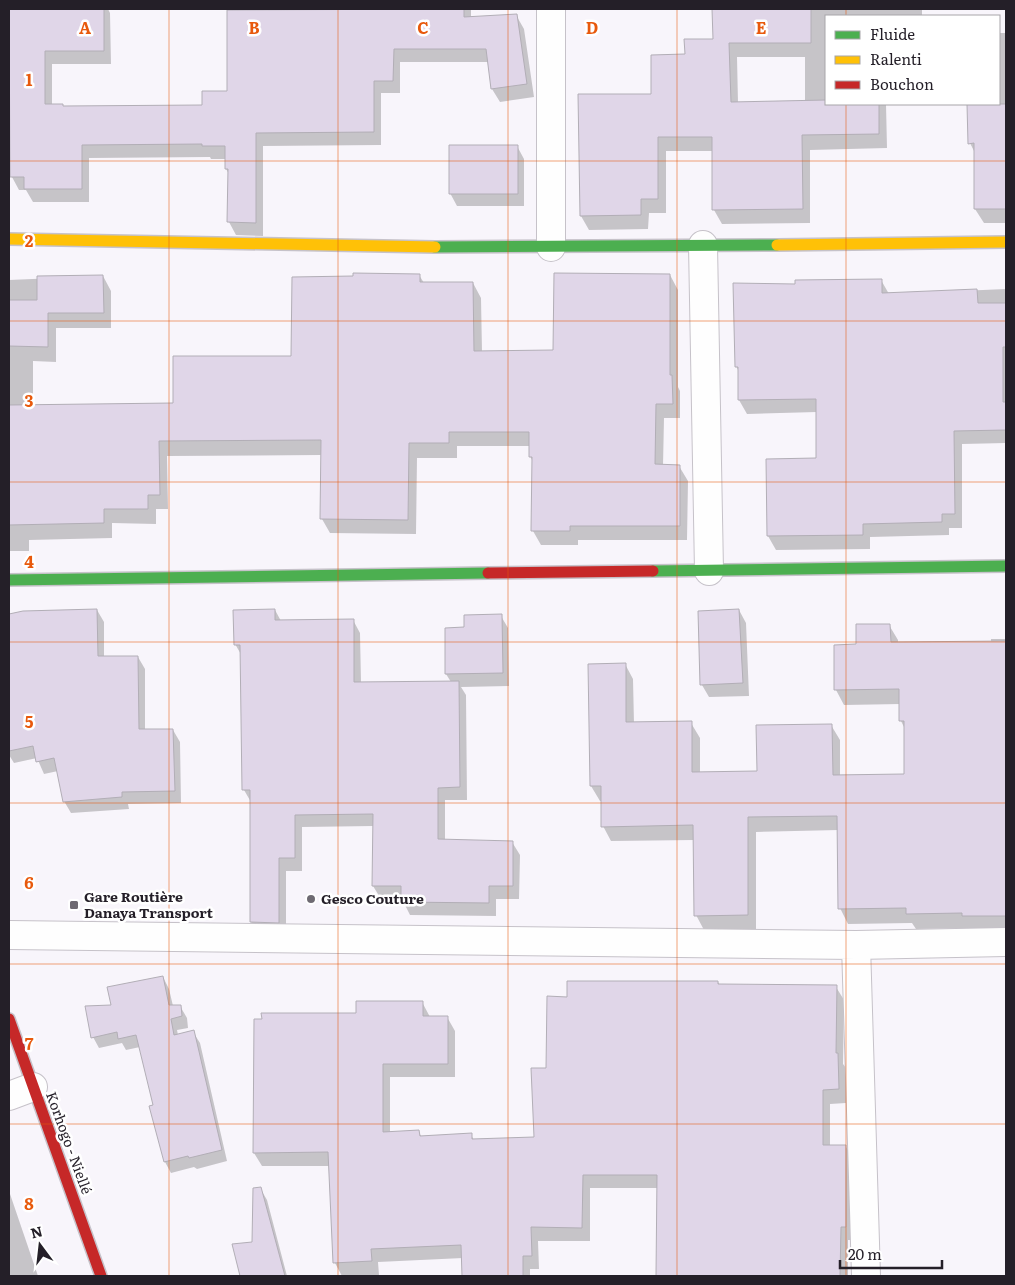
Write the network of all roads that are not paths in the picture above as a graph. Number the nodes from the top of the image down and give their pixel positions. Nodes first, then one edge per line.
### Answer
1 (551, 9) edge
2 (9, 239) edge
3 (1006, 242) edge
4 (703, 245) junction
5 (552, 247) junction
6 (1006, 566) edge
7 (708, 571) junction
8 (9, 580) edge
9 (9, 935) edge
10 (1006, 942) edge
11 (856, 945) junction
12 (9, 1019) edge
13 (21, 1092) edge
14 (100, 1276) edge
15 (866, 1276) edge

1 - 5 street
2 - 5 street
3 - 4 street
4 - 5 street
4 - 7 street
6 - 7 street
7 - 8 street
9 - 11 street
10 - 11 street
11 - 15 street
12 - 13 street, Korhogo - Niellé
13 - 14 street, Korhogo - Niellé

